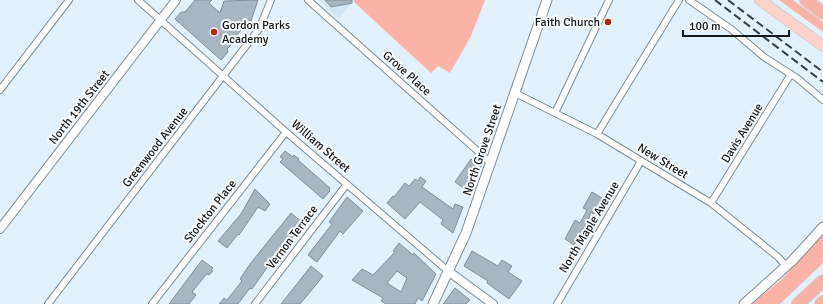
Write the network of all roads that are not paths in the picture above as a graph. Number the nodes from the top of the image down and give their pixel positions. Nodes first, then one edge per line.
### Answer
1 (69, 0) edge
2 (138, 0) edge
3 (176, 0) edge
4 (271, 0) edge
5 (308, 0) edge
6 (547, 0) edge
7 (609, 0) edge
8 (679, 0) edge
9 (689, 0) edge
10 (760, 0) edge
11 (806, 0) edge
12 (823, 13) edge
13 (161, 20) junction
14 (823, 46) edge
15 (791, 74) junction
16 (223, 76) junction
17 (0, 90) edge
18 (515, 93) junction
19 (823, 100) edge
20 (555, 113) junction
21 (286, 132) junction
22 (597, 134) junction
23 (641, 161) junction
24 (490, 162) junction
25 (347, 184) junction
26 (711, 203) junction
27 (823, 227) edge
28 (0, 229) edge
29 (786, 266) junction
30 (448, 271) junction
31 (823, 281) edge
32 (823, 302) edge
33 (48, 304) edge
34 (152, 304) edge
35 (255, 304) edge
36 (433, 304) edge
37 (493, 304) edge
38 (556, 304) edge
39 (744, 304) edge
40 (798, 304) edge
41 (821, 304) edge

1 - 17 street
2 - 13 street, William Street
3 - 13 street, North 19th Street
4 - 16 street, Greenwood Avenue
5 - 24 street, Grove Place
6 - 18 main road, North Grove Street
7 - 20 street
8 - 22 street
9 - 15 street
10 - 14 main road
11 - 12 highway
13 - 16 street, William Street
13 - 28 street, North 19th Street
15 - 19 street
15 - 26 street, Davis Avenue
16 - 21 street, William Street
16 - 33 street, Greenwood Avenue
18 - 20 street, New Street
18 - 24 main road, North Grove Street
20 - 22 street, New Street
21 - 25 street, William Street
21 - 34 street, Stockton Place
22 - 23 street, New Street
23 - 26 street, New Street
23 - 38 street, North Maple Avenue
24 - 30 main road, North Grove Street
25 - 30 street, William Street
25 - 35 street, Vernon Terrace
26 - 29 street, New Street
27 - 29 main road
29 - 39 main road
30 - 36 main road, North Grove Street
30 - 37 street, William Street
31 - 40 highway
32 - 41 highway

